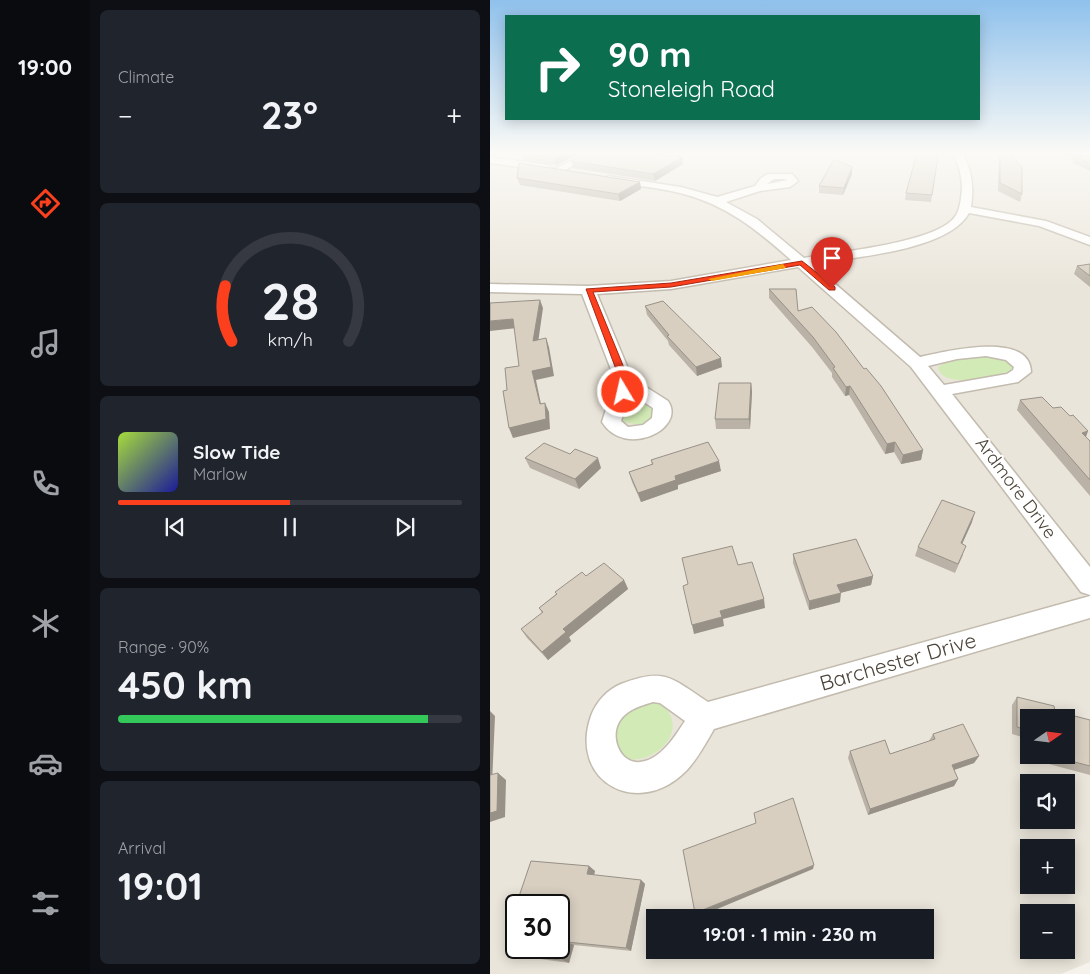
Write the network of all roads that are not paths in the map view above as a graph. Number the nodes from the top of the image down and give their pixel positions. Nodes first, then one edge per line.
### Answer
1 (709, 198) edge
2 (725, 198) edge
3 (965, 198) edge
4 (717, 201) junction
5 (964, 210) junction
6 (1090, 242) edge
7 (802, 263) junction
8 (490, 288) edge
9 (588, 290) junction
10 (917, 363) junction
11 (624, 380) dead end
12 (941, 391) junction
13 (1090, 585) edge
14 (1090, 608) edge
15 (705, 717) dead end

1 - 4 street, Ardmore Drive
2 - 4 street
3 - 5 street
4 - 7 street, Ardmore Drive
5 - 6 street
5 - 7 street
7 - 9 street
7 - 10 street, Ardmore Drive
8 - 9 street
9 - 11 street
10 - 12 street, Ardmore Drive
10 - 12 street
12 - 13 street, Ardmore Drive
14 - 15 street, Barchester Drive

